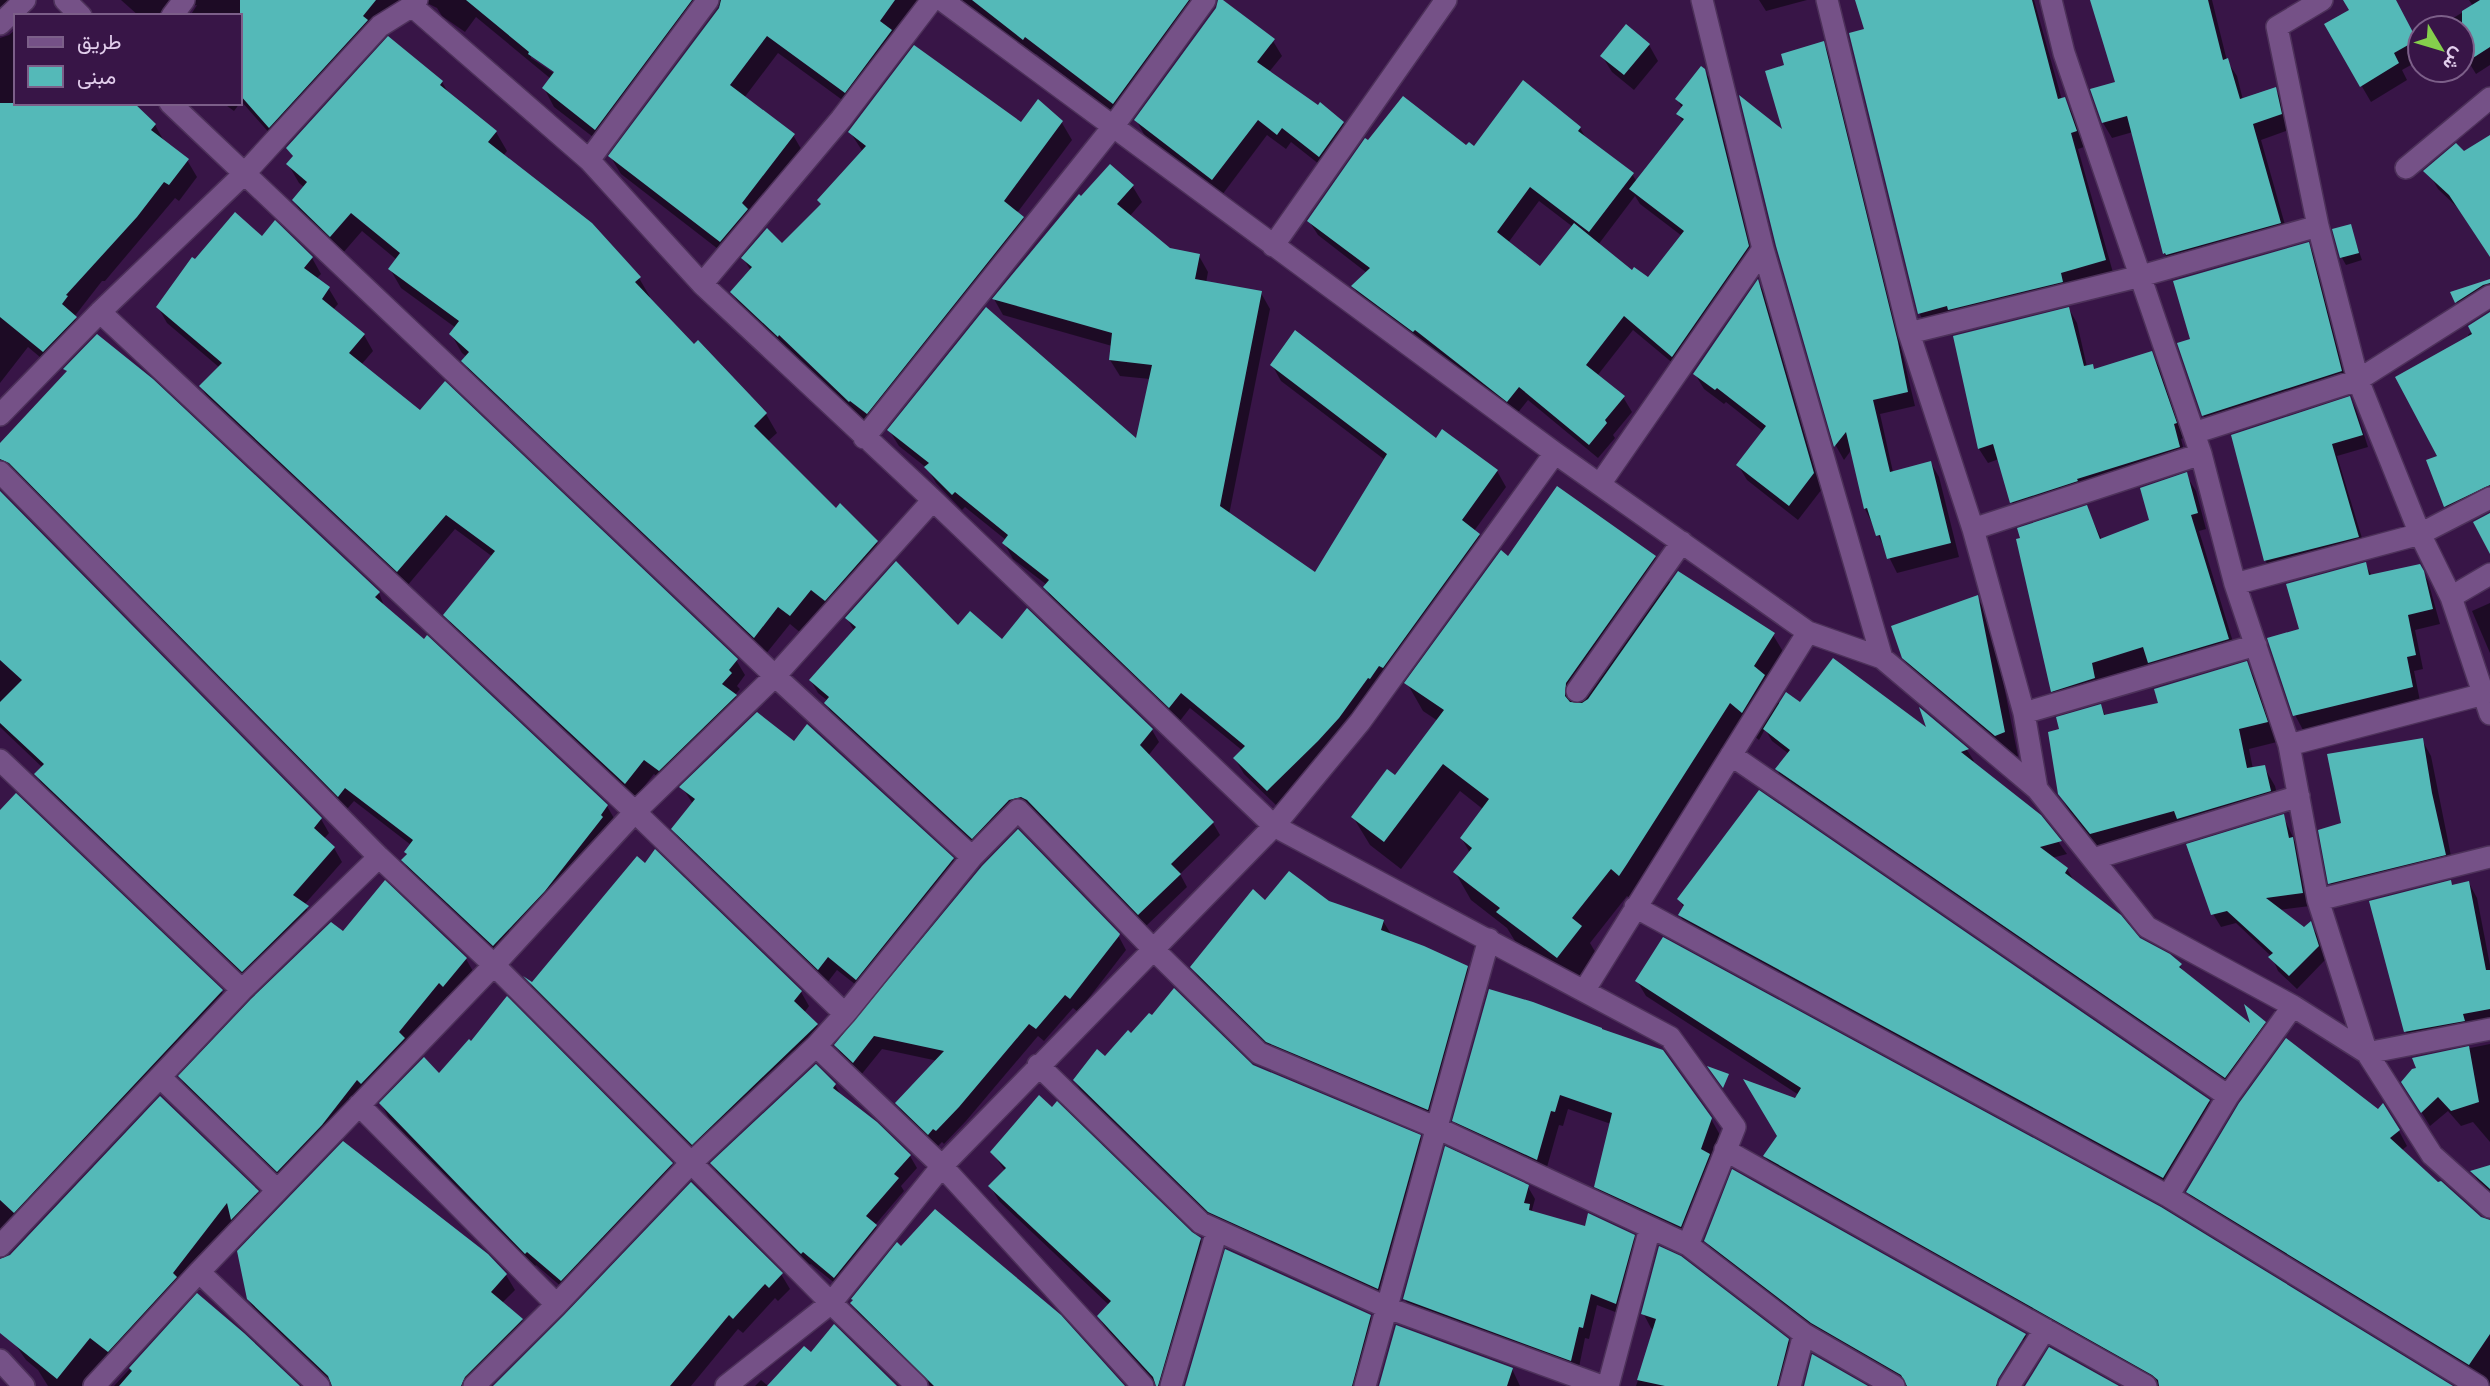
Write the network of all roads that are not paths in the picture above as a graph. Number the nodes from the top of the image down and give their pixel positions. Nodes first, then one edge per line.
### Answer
1 (25, 0) edge
2 (65, 0) edge
3 (708, 0) edge
4 (932, 0) edge
5 (942, 0) edge
6 (1205, 0) edge
7 (1446, 0) edge
8 (1702, 0) edge
9 (1827, 0) edge
10 (2051, 0) edge
11 (2322, 0) edge
12 (415, 3) edge
13 (79, 14) edge
14 (0, 24) edge
15 (2490, 98) edge
16 (172, 105) edge
17 (1112, 128) junction
18 (589, 160) junction
19 (2406, 168) dead end
20 (244, 174) junction
21 (2318, 226) junction
22 (1273, 246) junction
23 (1763, 248) junction
24 (2141, 276) junction
25 (702, 284) junction
26 (2490, 296) edge
27 (100, 312) junction
28 (1909, 333) junction
29 (2358, 380) junction
30 (0, 415) edge
31 (2194, 433) junction
32 (864, 438) junction
33 (1555, 453) junction
34 (2201, 454) junction
35 (0, 472) edge
36 (1600, 484) junction
37 (2490, 498) edge
38 (933, 500) junction
39 (1973, 529) junction
40 (2420, 534) junction
41 (1682, 542) junction
42 (2490, 574) edge
43 (2235, 583) junction
44 (2451, 597) junction
45 (1808, 632) junction
46 (2256, 645) junction
47 (1882, 658) junction
48 (775, 676) junction
49 (1577, 691) dead end
50 (2487, 704) edge
51 (2024, 713) junction
52 (2289, 746) junction
53 (1731, 755) junction
54 (0, 760) edge
55 (2037, 789) junction
56 (2299, 796) junction
57 (635, 812) junction
58 (1274, 826) junction
59 (379, 857) junction
60 (972, 857) junction
61 (2490, 857) edge
62 (2093, 859) junction
63 (2318, 900) junction
64 (1635, 907) junction
65 (1489, 939) junction
66 (1154, 950) junction
67 (494, 965) junction
68 (242, 990) junction
69 (1584, 991) junction
70 (2293, 1006) junction
71 (845, 1014) junction
72 (2490, 1029) edge
73 (816, 1046) junction
74 (2367, 1053) junction
75 (1038, 1065) junction
76 (160, 1077) junction
77 (2228, 1096) junction
78 (359, 1105) junction
79 (1437, 1128) junction
80 (1725, 1150) junction
81 (691, 1163) junction
82 (942, 1166) junction
83 (277, 1190) junction
84 (2168, 1196) junction
85 (2490, 1207) edge
86 (1650, 1228) junction
87 (1217, 1231) junction
88 (1688, 1245) junction
89 (0, 1246) edge
90 (199, 1272) junction
91 (831, 1303) junction
92 (556, 1304) junction
93 (1388, 1308) junction
94 (2045, 1329) junction
95 (1804, 1334) junction
96 (0, 1360) edge
97 (24, 1386) edge
98 (94, 1386) edge
99 (319, 1386) edge
100 (474, 1386) edge
101 (726, 1386) edge
102 (917, 1386) edge
103 (1143, 1386) edge
104 (1171, 1386) edge
105 (1365, 1386) edge
106 (1602, 1386) edge
107 (1608, 1386) edge
108 (1790, 1386) edge
109 (1894, 1386) edge
110 (2010, 1386) edge
111 (2146, 1386) edge
112 (2478, 1386) edge

1 - 14 street
2 - 13 street
3 - 18 street
4 - 25 street
5 - 17 street
6 - 17 street
7 - 22 street
8 - 23 street
9 - 28 street
10 - 24 street
11 - 21 street
12 - 18 street
12 - 20 street
15 - 19 street
16 - 20 street
17 - 22 street
17 - 32 street
18 - 25 street
20 - 27 street
20 - 48 street
21 - 24 street
21 - 29 street
22 - 33 street
23 - 36 street
23 - 47 street
24 - 28 street
24 - 31 street
25 - 32 street
26 - 29 street
27 - 30 street
27 - 57 street
28 - 39 street
29 - 31 street
29 - 40 street
31 - 34 street
32 - 38 street
33 - 36 street
33 - 58 street
34 - 39 street
34 - 43 street
35 - 59 street
36 - 41 street
37 - 40 street
38 - 48 street
38 - 58 street
39 - 51 street
40 - 43 street
40 - 44 street
41 - 45 street
41 - 49 street
42 - 44 street
43 - 46 street
44 - 50 street
45 - 47 street
45 - 53 street
46 - 51 street
46 - 52 street
47 - 55 street
48 - 57 street
48 - 60 street
50 - 52 street
51 - 55 street
52 - 56 street
53 - 64 street
53 - 77 street
54 - 68 street
55 - 62 street
56 - 62 street
56 - 63 street
57 - 67 street
57 - 71 street
58 - 65 street
58 - 66 street
59 - 67 street
59 - 68 street
60 - 66 street
60 - 71 street
61 - 63 street
62 - 70 street
63 - 74 street
64 - 69 street
64 - 84 street
65 - 69 street
65 - 79 street
66 - 75 street
66 - 79 street
67 - 78 street
67 - 81 street
68 - 76 street
69 - 80 street
70 - 74 street
70 - 77 street
71 - 73 street
72 - 74 street
73 - 81 street
73 - 82 street
74 - 85 street
75 - 82 street
75 - 87 street
76 - 83 street
76 - 89 street
77 - 84 street
78 - 83 street
78 - 92 street
79 - 86 street
79 - 93 street
80 - 88 street
80 - 94 street
81 - 91 street
81 - 92 street
82 - 91 street
82 - 103 street
83 - 90 street
84 - 112 street
86 - 88 street
86 - 107 street
87 - 93 street
87 - 104 street
88 - 95 street
90 - 98 street
90 - 99 street
91 - 101 street
91 - 102 street
92 - 100 street
93 - 105 street
93 - 106 street
94 - 110 street
94 - 111 street
95 - 108 street
95 - 109 street
96 - 97 street

